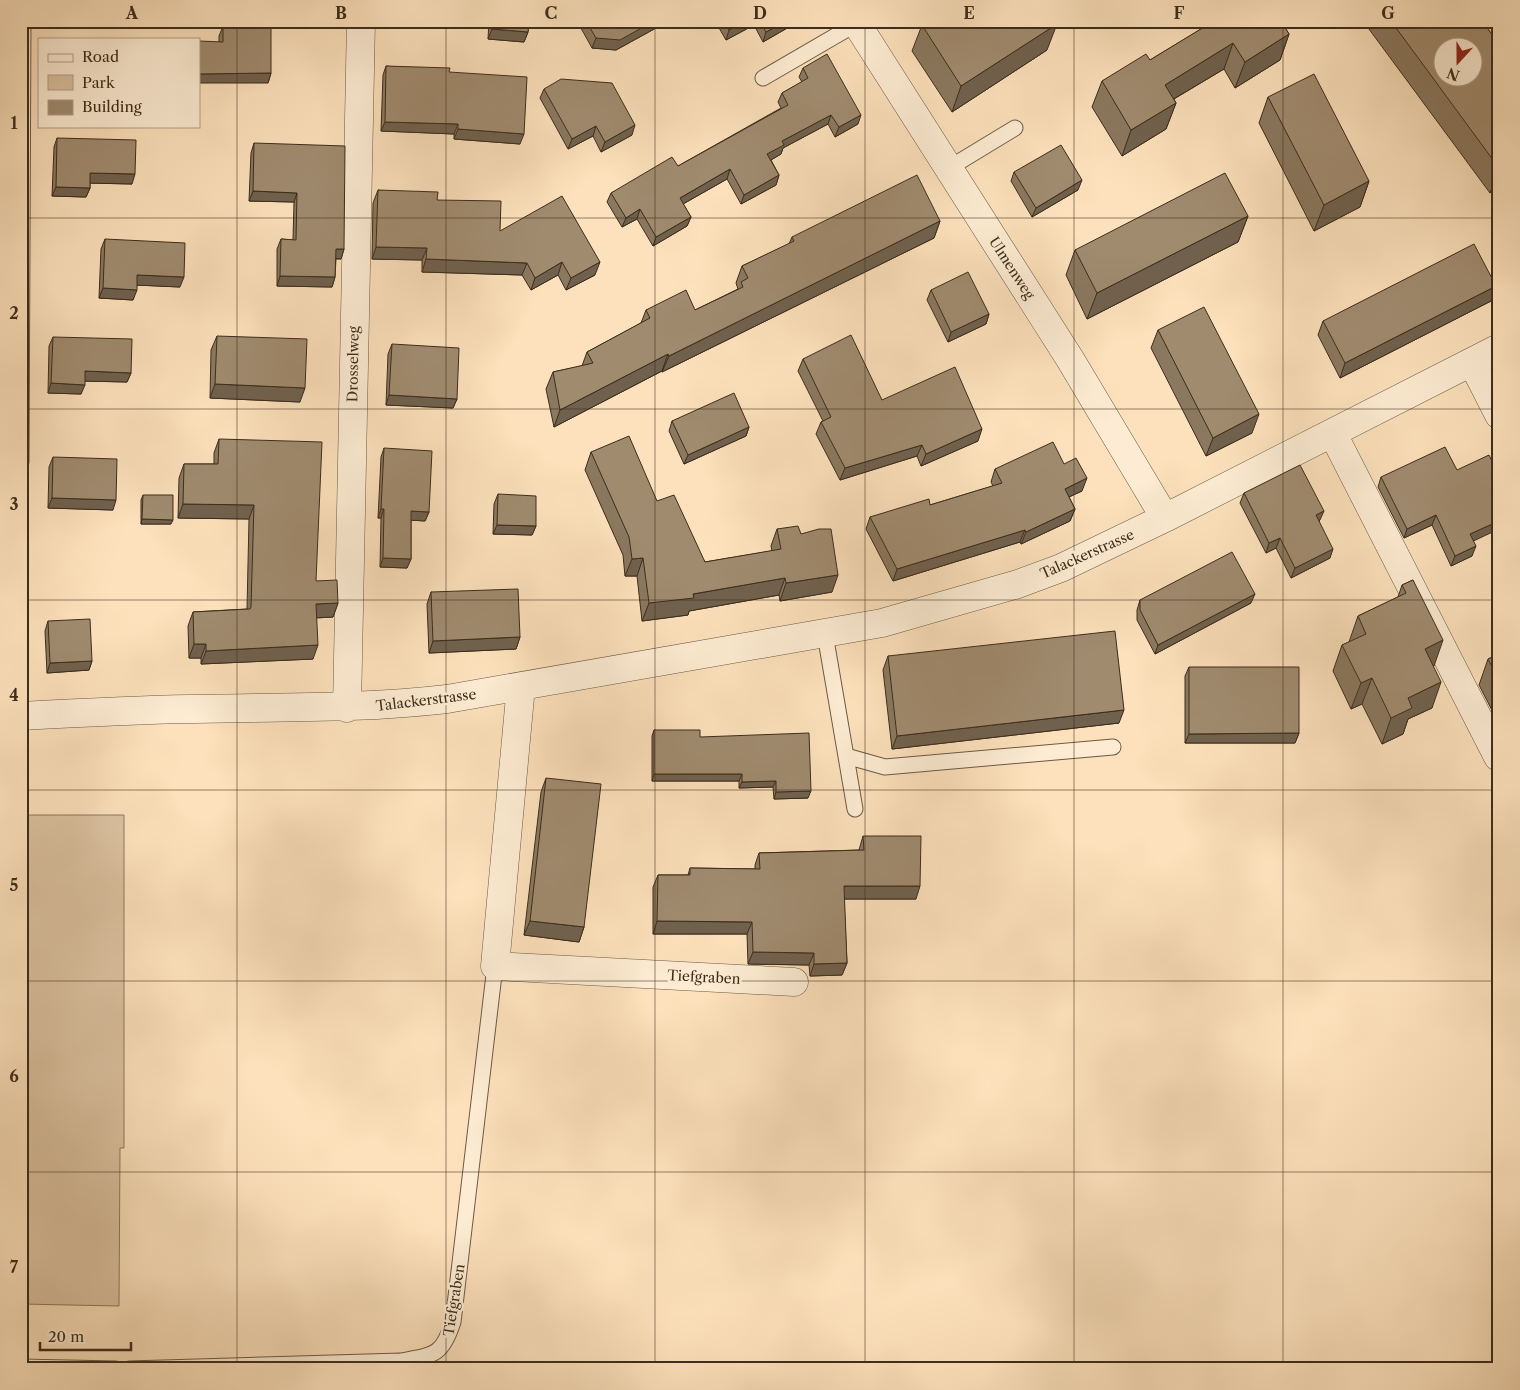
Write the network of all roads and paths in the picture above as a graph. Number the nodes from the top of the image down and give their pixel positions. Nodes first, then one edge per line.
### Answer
1 (23, 21) edge
2 (361, 21) edge
3 (855, 22) edge
4 (763, 78) dead end
5 (1015, 128) dead end
6 (948, 168) junction
7 (1499, 348) edge
8 (1472, 362) junction
9 (1499, 415) edge
10 (1333, 434) junction
11 (21, 462) edge
12 (1165, 518) junction
13 (825, 634) junction
14 (521, 686) junction
15 (346, 708) junction
16 (21, 716) edge
17 (1113, 747) dead end
18 (846, 756) junction
19 (1498, 757) edge
20 (855, 809) dead end
21 (495, 966) junction
22 (794, 982) dead end
23 (21, 1367) edge
24 (116, 1369) edge
25 (129, 1369) edge

1 - 11 lane
2 - 15 street, Drosselweg
3 - 4 lane
3 - 6 street, Ulmenweg
5 - 6 lane
6 - 12 street, Ulmenweg
7 - 8 street, Talackerstrasse
8 - 9 street
8 - 10 street, Talackerstrasse
10 - 12 street, Talackerstrasse
10 - 19 street
12 - 13 street, Talackerstrasse
13 - 14 street, Talackerstrasse
13 - 18 lane
14 - 15 street, Talackerstrasse
14 - 21 street, Tiefgraben
15 - 16 street, Talackerstrasse
17 - 18 lane
18 - 20 lane
21 - 22 street, Tiefgraben
21 - 25 lane, Tiefgraben
23 - 24 lane

